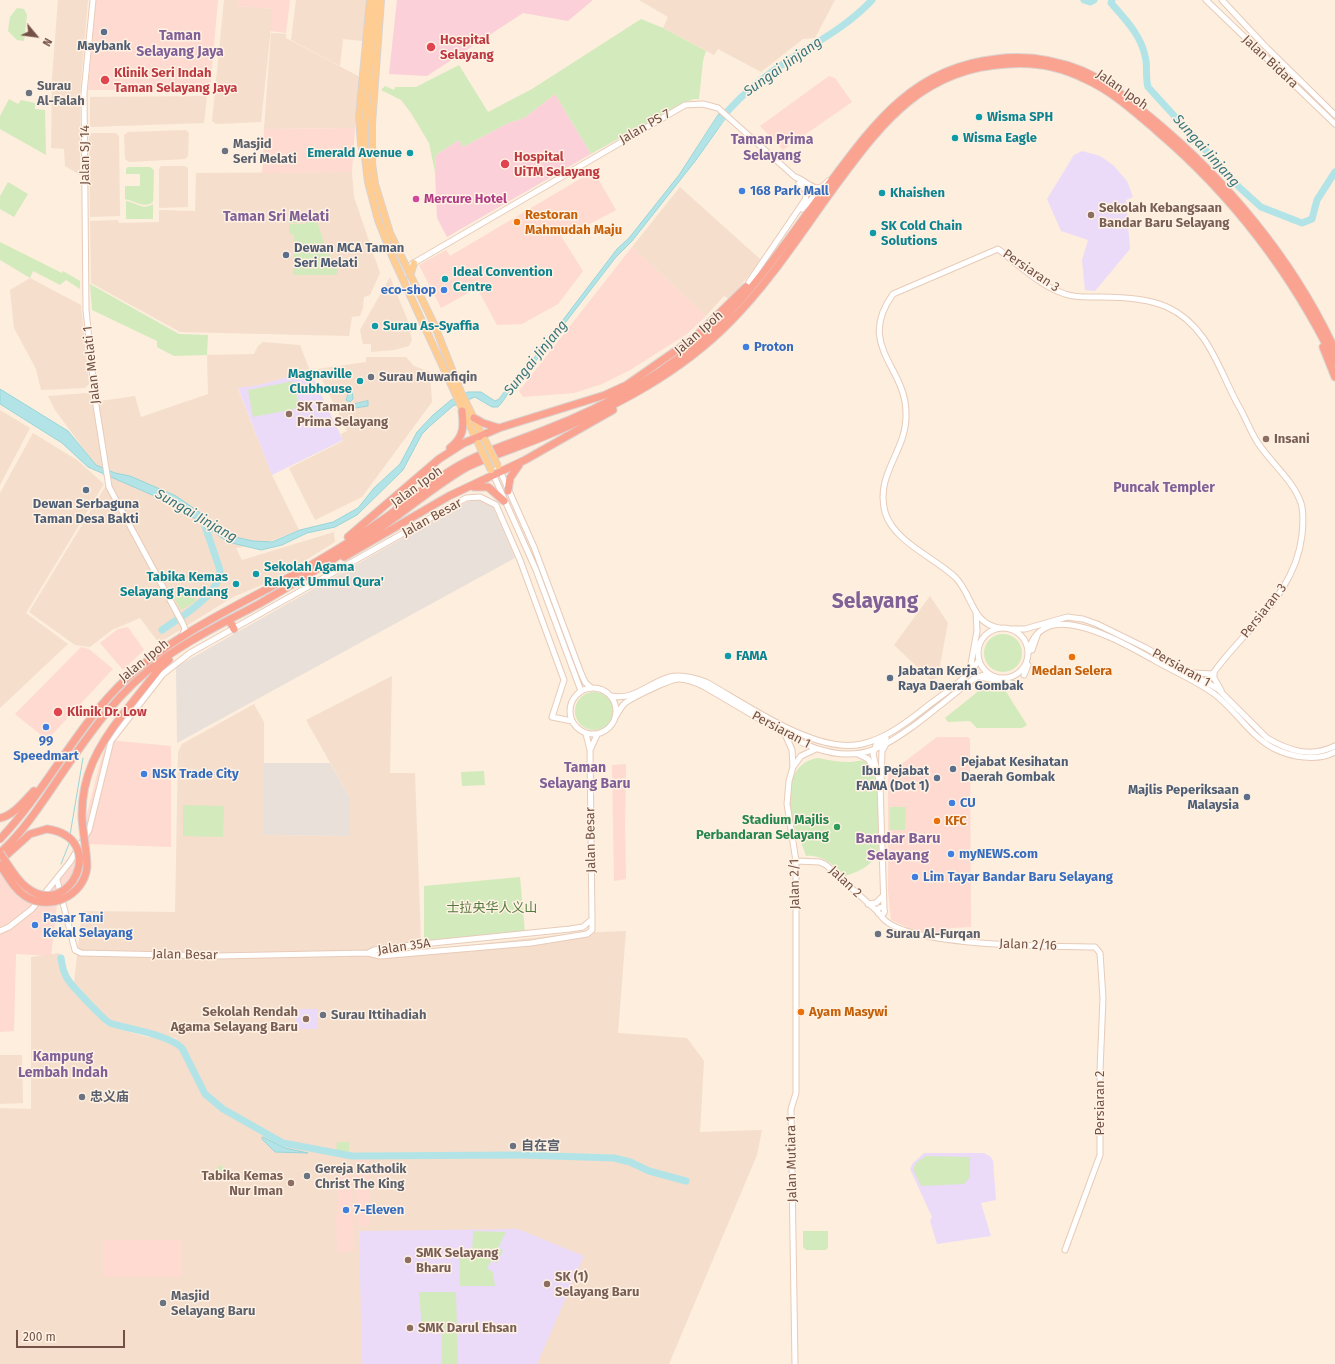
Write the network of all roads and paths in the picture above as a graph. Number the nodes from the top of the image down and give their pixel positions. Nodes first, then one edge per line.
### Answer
1 (93, 0) edge
2 (370, 0) edge
3 (375, 0) edge
4 (381, 0) edge
5 (1206, 0) edge
6 (1222, 0) edge
7 (1335, 115) edge
8 (1335, 124) edge
9 (858, 145) junction
10 (365, 157) junction
11 (796, 177) junction
12 (826, 184) junction
13 (795, 215) junction
14 (778, 252) junction
15 (402, 258) junction
16 (86, 262) joint
17 (414, 263) junction
18 (396, 264) junction
19 (406, 268) junction
20 (410, 276) junction
21 (749, 282) junction
22 (1305, 306) junction
23 (1320, 321) junction
24 (1335, 340) edge
25 (1335, 350) edge
26 (1335, 362) edge
27 (683, 363) junction
28 (1335, 377) edge
29 (631, 383) junction
30 (465, 409) junction
31 (474, 418) junction
32 (500, 428) junction
33 (484, 438) junction
34 (476, 441) junction
35 (499, 447) junction
36 (439, 459) junction
37 (525, 460) junction
38 (499, 469) junction
39 (492, 473) junction
40 (468, 488) junction
41 (508, 491) junction
42 (504, 501) junction
43 (267, 590) junction
44 (280, 591) junction
45 (979, 616) junction
46 (229, 620) junction
47 (183, 624) junction
48 (1032, 627) junction
49 (195, 628) junction
50 (214, 628) junction
51 (999, 628) junction
52 (234, 629) junction
53 (1011, 629) junction
54 (1038, 632) junction
55 (182, 636) junction
56 (980, 643) junction
57 (1028, 654) junction
58 (979, 660) junction
59 (1213, 672) junction
60 (1191, 673) junction
61 (968, 674) junction
62 (989, 674) junction
63 (1024, 675) dead end
64 (977, 677) junction
65 (1015, 684) dead end
66 (1205, 684) junction
67 (590, 688) junction
68 (581, 691) junction
69 (1222, 692) junction
70 (611, 696) junction
71 (570, 709) junction
72 (616, 716) junction
73 (552, 717) junction
74 (572, 721) junction
75 (907, 722) junction
76 (586, 734) junction
77 (785, 734) junction
78 (597, 735) junction
79 (886, 744) junction
80 (839, 745) junction
81 (1335, 746) edge
82 (816, 749) junction
83 (590, 750) junction
84 (874, 750) junction
85 (1335, 752) edge
86 (838, 753) junction
87 (857, 753) junction
88 (793, 767) junction
89 (51, 773) junction
90 (880, 784) junction
91 (0, 818) edge
92 (0, 839) edge
93 (0, 853) edge
94 (796, 861) junction
95 (0, 862) edge
96 (0, 865) edge
97 (57, 880) junction
98 (882, 897) junction
99 (868, 904) junction
100 (881, 911) junction
101 (592, 919) junction
102 (592, 930) joint
103 (0, 931) edge
104 (1099, 950) joint
105 (368, 953) junction
106 (795, 954) joint
107 (1065, 1250) dead end
108 (795, 1364) edge

1 - 16 street, Jalan SJ 14
2 - 10 main road
3 - 10 main road
4 - 15 main road
5 - 8 street, Jalan Bidara
6 - 7 street, Jalan Bidara
9 - 12 street
9 - 14 highway, Jalan Ipoh
9 - 23 highway, Jalan Ipoh
10 - 18 main road
11 - 12 street, Jalan PS 7
11 - 13 street
11 - 17 street, Jalan PS 7
12 - 13 street
13 - 21 street
14 - 21 highway
14 - 35 highway, Jalan Ipoh
15 - 17 street
15 - 19 main road
16 - 47 street, Jalan Melati 1
17 - 19 street, Jalan PS 7
17 - 20 main road
18 - 19 main road
18 - 30 main road
19 - 20 main road
20 - 30 main road
21 - 29 highway
22 - 26 highway, Jalan Ipoh
22 - 27 highway, Jalan Ipoh
22 - 28 highway
23 - 24 highway
23 - 25 highway, Jalan Ipoh
27 - 37 highway
27 - 44 highway, Jalan Ipoh
29 - 32 highway
29 - 35 highway
30 - 31 main road
30 - 34 main road
30 - 36 highway
31 - 32 highway
31 - 33 main road
32 - 33 highway
33 - 34 highway
33 - 38 main road, bridge
34 - 36 highway
34 - 39 main road, bridge
35 - 43 highway, Jalan Ipoh
36 - 43 highway
37 - 38 highway
37 - 41 highway
38 - 39 highway
38 - 41 street
39 - 40 highway
39 - 42 street
40 - 42 highway
40 - 44 highway
41 - 67 street
42 - 68 street
43 - 49 highway, Jalan Ipoh
44 - 46 highway, Jalan Ipoh
45 - 48 street
45 - 51 street
45 - 56 street, Persiaran 3
45 - 59 street, Persiaran 3
45 - 61 street
46 - 50 highway, Jalan Ipoh
46 - 52 highway
47 - 49 street
47 - 55 street
48 - 53 street, Persiaran 1
48 - 60 street, Persiaran 1
49 - 55 highway, Jalan Ipoh
50 - 93 highway, Jalan Ipoh
50 - 96 highway, bridge
51 - 53 street
51 - 56 street
52 - 73 street, Jalan Besar
52 - 97 street, Jalan Besar
53 - 57 street
54 - 57 street
54 - 63 street
54 - 66 street, Persiaran 1
55 - 89 highway, Jalan Ipoh
56 - 58 street
57 - 62 street
58 - 61 street, Persiaran 1
58 - 62 street
59 - 60 street
59 - 66 street, Persiaran 3
59 - 69 street
60 - 66 street, Persiaran 1
61 - 75 street, Persiaran 1
62 - 64 street, Persiaran 1
64 - 65 street
64 - 79 street, Persiaran 1
66 - 69 street, Persiaran 1
66 - 85 street, Persiaran 1
67 - 68 street
67 - 70 street
68 - 71 street
69 - 81 street, Persiaran 1
70 - 72 street
70 - 80 street, Persiaran 1
71 - 73 street
71 - 74 street
72 - 77 street, Persiaran 1
72 - 78 street
73 - 74 street
74 - 76 street
75 - 80 street, Persiaran 1
75 - 84 street
76 - 78 street
76 - 83 street, Jalan Besar
77 - 82 street, Persiaran 1
77 - 88 street, Jalan 2/1
78 - 83 street, Jalan Besar
79 - 84 street, Persiaran 1
79 - 90 street
80 - 86 street
82 - 86 street, Persiaran 1
82 - 88 street
83 - 101 street, Jalan Besar
84 - 87 street, Persiaran 1
84 - 90 street
86 - 87 street, Persiaran 1
87 - 90 street
88 - 94 street, Jalan 2/1
89 - 91 highway
89 - 92 highway, Jalan Ipoh
90 - 98 street
93 - 95 highway, bridge
94 - 99 street, Jalan 2
94 - 106 street, Jalan 2/1
97 - 103 street, Jalan Besar
97 - 105 street, Jalan Besar
98 - 99 street
98 - 100 street
99 - 100 street, Jalan 2
100 - 104 street, Jalan 2/16
101 - 102 street, Jalan Besar
101 - 105 street, Jalan 35A
102 - 105 street, Jalan 35A
104 - 107 street, Persiaran 2
106 - 108 street, Jalan Mutiara 1

